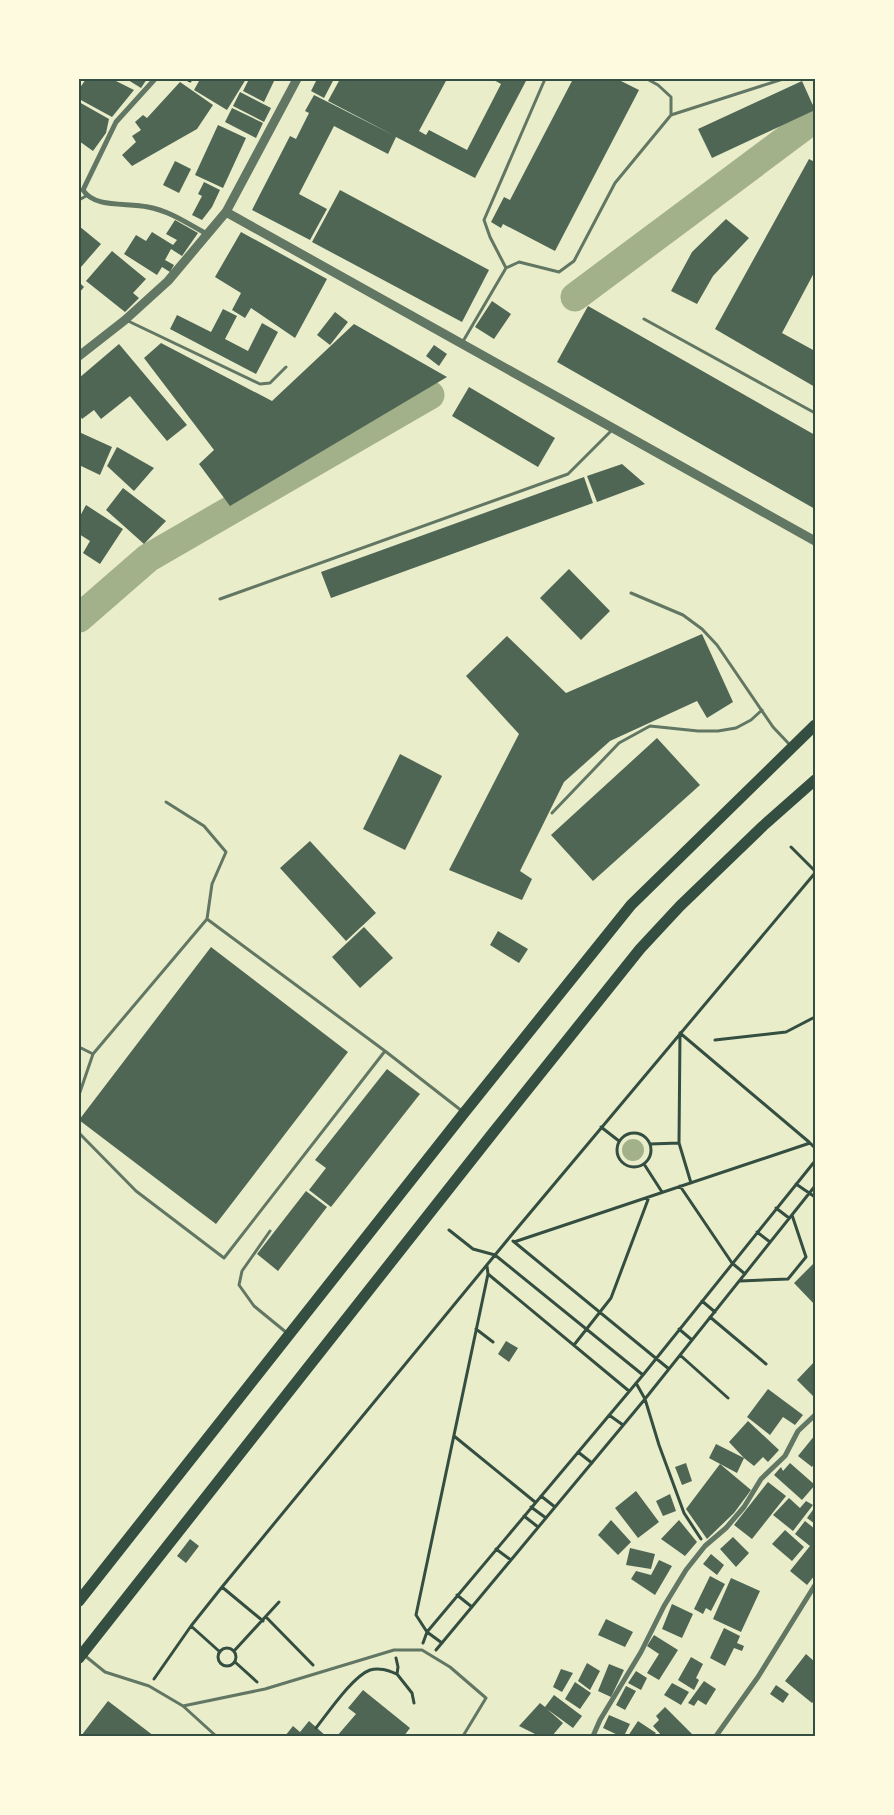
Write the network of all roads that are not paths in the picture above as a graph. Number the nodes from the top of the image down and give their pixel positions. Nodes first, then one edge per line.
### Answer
1 (155, 79) edge
2 (297, 79) edge
3 (545, 79) edge
4 (647, 79) edge
5 (783, 79) edge
6 (671, 114) junction
7 (86, 196) junction
8 (79, 200) edge
9 (226, 212) junction
10 (208, 234) junction
11 (506, 268) junction
12 (644, 319) dead end
13 (125, 320) junction
14 (462, 344) junction
15 (79, 356) edge
16 (286, 367) dead end
17 (815, 413) edge
18 (614, 428) junction
19 (815, 541) edge
20 (631, 594) dead end
21 (220, 599) dead end
22 (762, 710) junction
23 (815, 725) edge
24 (792, 748) junction
25 (815, 780) edge
26 (166, 802) dead end
27 (552, 813) dead end
28 (207, 919) junction
29 (79, 1047) edge
30 (385, 1050) junction
31 (93, 1054) junction
32 (79, 1095) edge
33 (464, 1113) junction
34 (79, 1134) edge
35 (270, 1232) dead end
36 (289, 1335) junction
37 (815, 1415) edge
38 (815, 1584) edge
39 (79, 1601) edge
40 (81, 1656) edge
41 (183, 1706) junction
42 (216, 1736) edge
43 (463, 1736) edge
44 (593, 1736) edge
45 (716, 1736) edge

1 - 7 street
2 - 9 street
3 - 11 lane
4 - 6 lane
5 - 6 lane
6 - 11 lane
7 - 8 lane
7 - 10 street
9 - 10 street
9 - 14 street
10 - 13 street
11 - 14 lane
12 - 17 lane
13 - 15 street
13 - 16 lane
14 - 18 street
18 - 19 street
18 - 21 lane
20 - 22 lane
22 - 24 lane
22 - 27 lane
23 - 24 main road
24 - 33 main road
25 - 40 main road
26 - 28 lane
28 - 30 lane
28 - 31 lane
29 - 31 lane
30 - 33 lane
30 - 34 lane
31 - 32 lane
33 - 36 main road
35 - 36 lane
36 - 39 main road
37 - 44 street
38 - 45 street
40 - 41 lane
41 - 42 lane
41 - 43 lane

